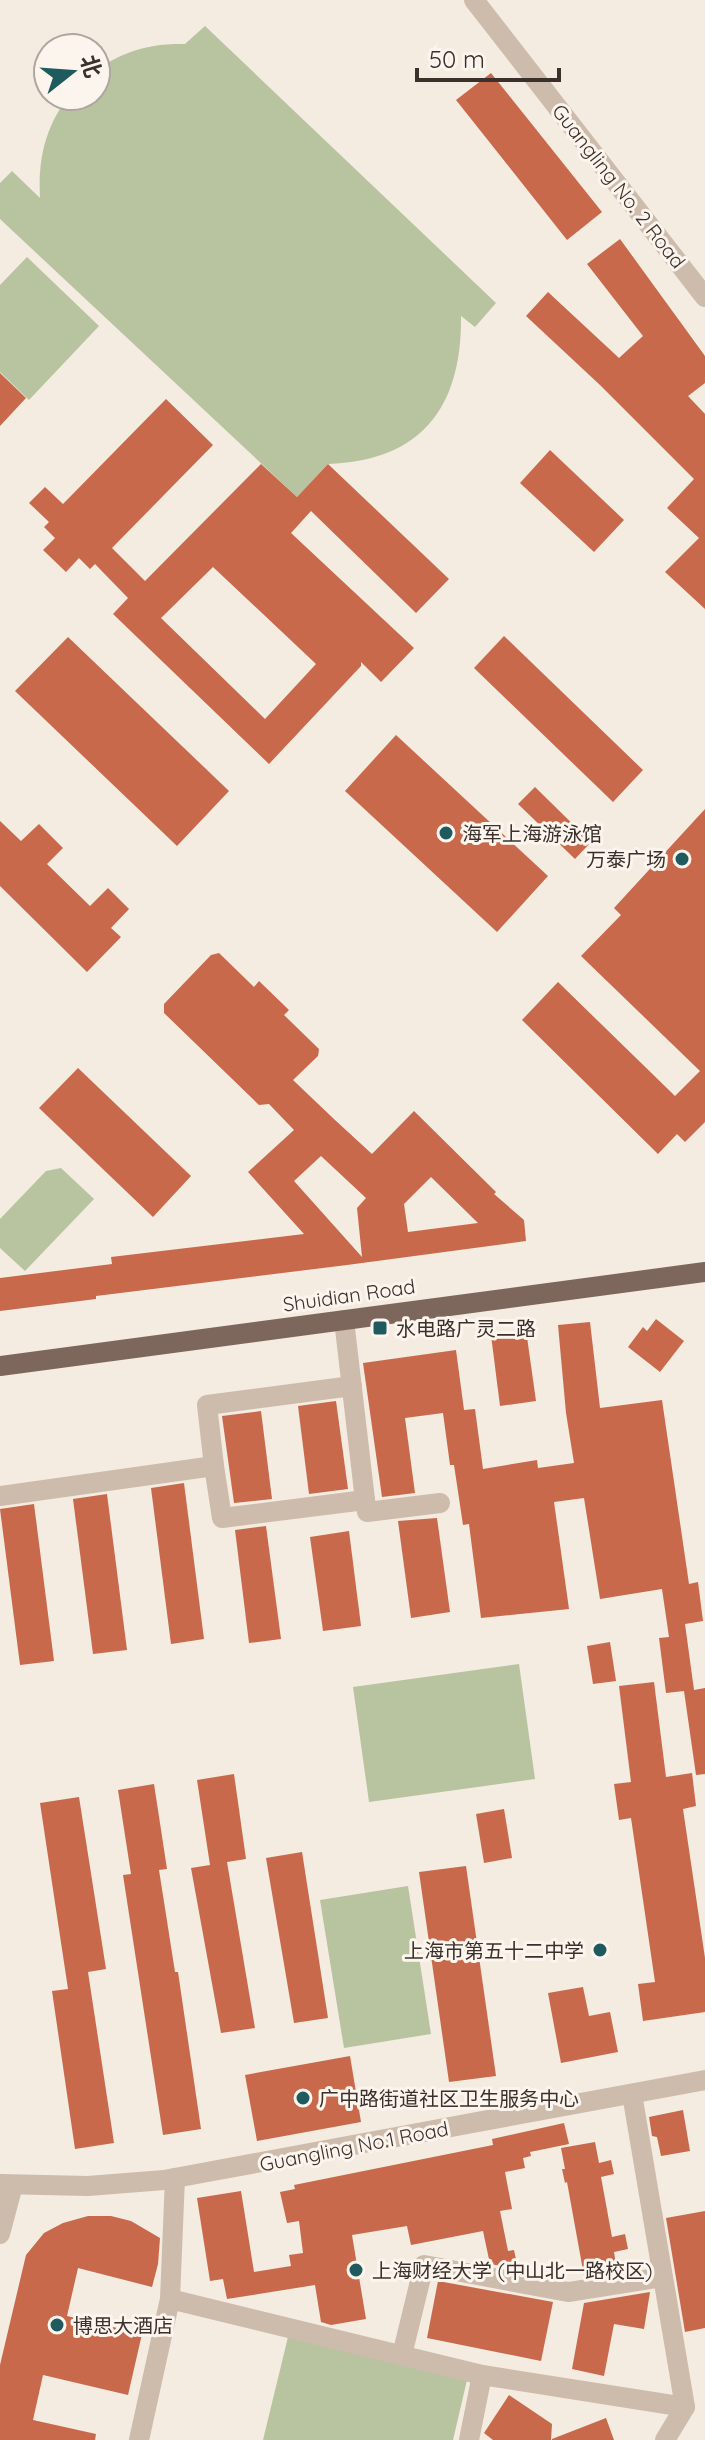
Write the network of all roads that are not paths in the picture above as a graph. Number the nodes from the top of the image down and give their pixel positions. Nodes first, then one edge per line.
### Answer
1 (474, 0) edge
2 (705, 297) edge
3 (705, 1272) edge
4 (344, 1320) junction
5 (0, 1366) edge
6 (352, 1386) junction
7 (214, 1466) junction
8 (0, 1496) edge
9 (365, 1500) junction
10 (440, 1503) dead end
11 (705, 2080) edge
12 (632, 2094) junction
13 (175, 2178) junction
14 (6, 2184) edge
15 (0, 2234) edge
16 (662, 2277) junction
17 (170, 2299) junction
18 (402, 2355) junction
19 (482, 2375) junction
20 (685, 2407) junction
21 (139, 2440) edge
22 (469, 2440) edge
23 (665, 2440) edge

1 - 2 street, Guangling No. 2 Road
3 - 4 main road, Shuidian Road
4 - 5 main road, Shuidian Road
4 - 6 street
6 - 7 street
6 - 9 street
7 - 8 street
7 - 9 street
9 - 10 street
11 - 12 street, Guangling No.1 Road
12 - 13 street, Guangling No.1 Road
12 - 16 street
13 - 14 street, Guangling No.1 Road
13 - 17 street
14 - 15 street
16 - 18 street
16 - 20 street
17 - 18 street
17 - 21 street
18 - 19 street
19 - 20 street
19 - 22 street
20 - 23 street

